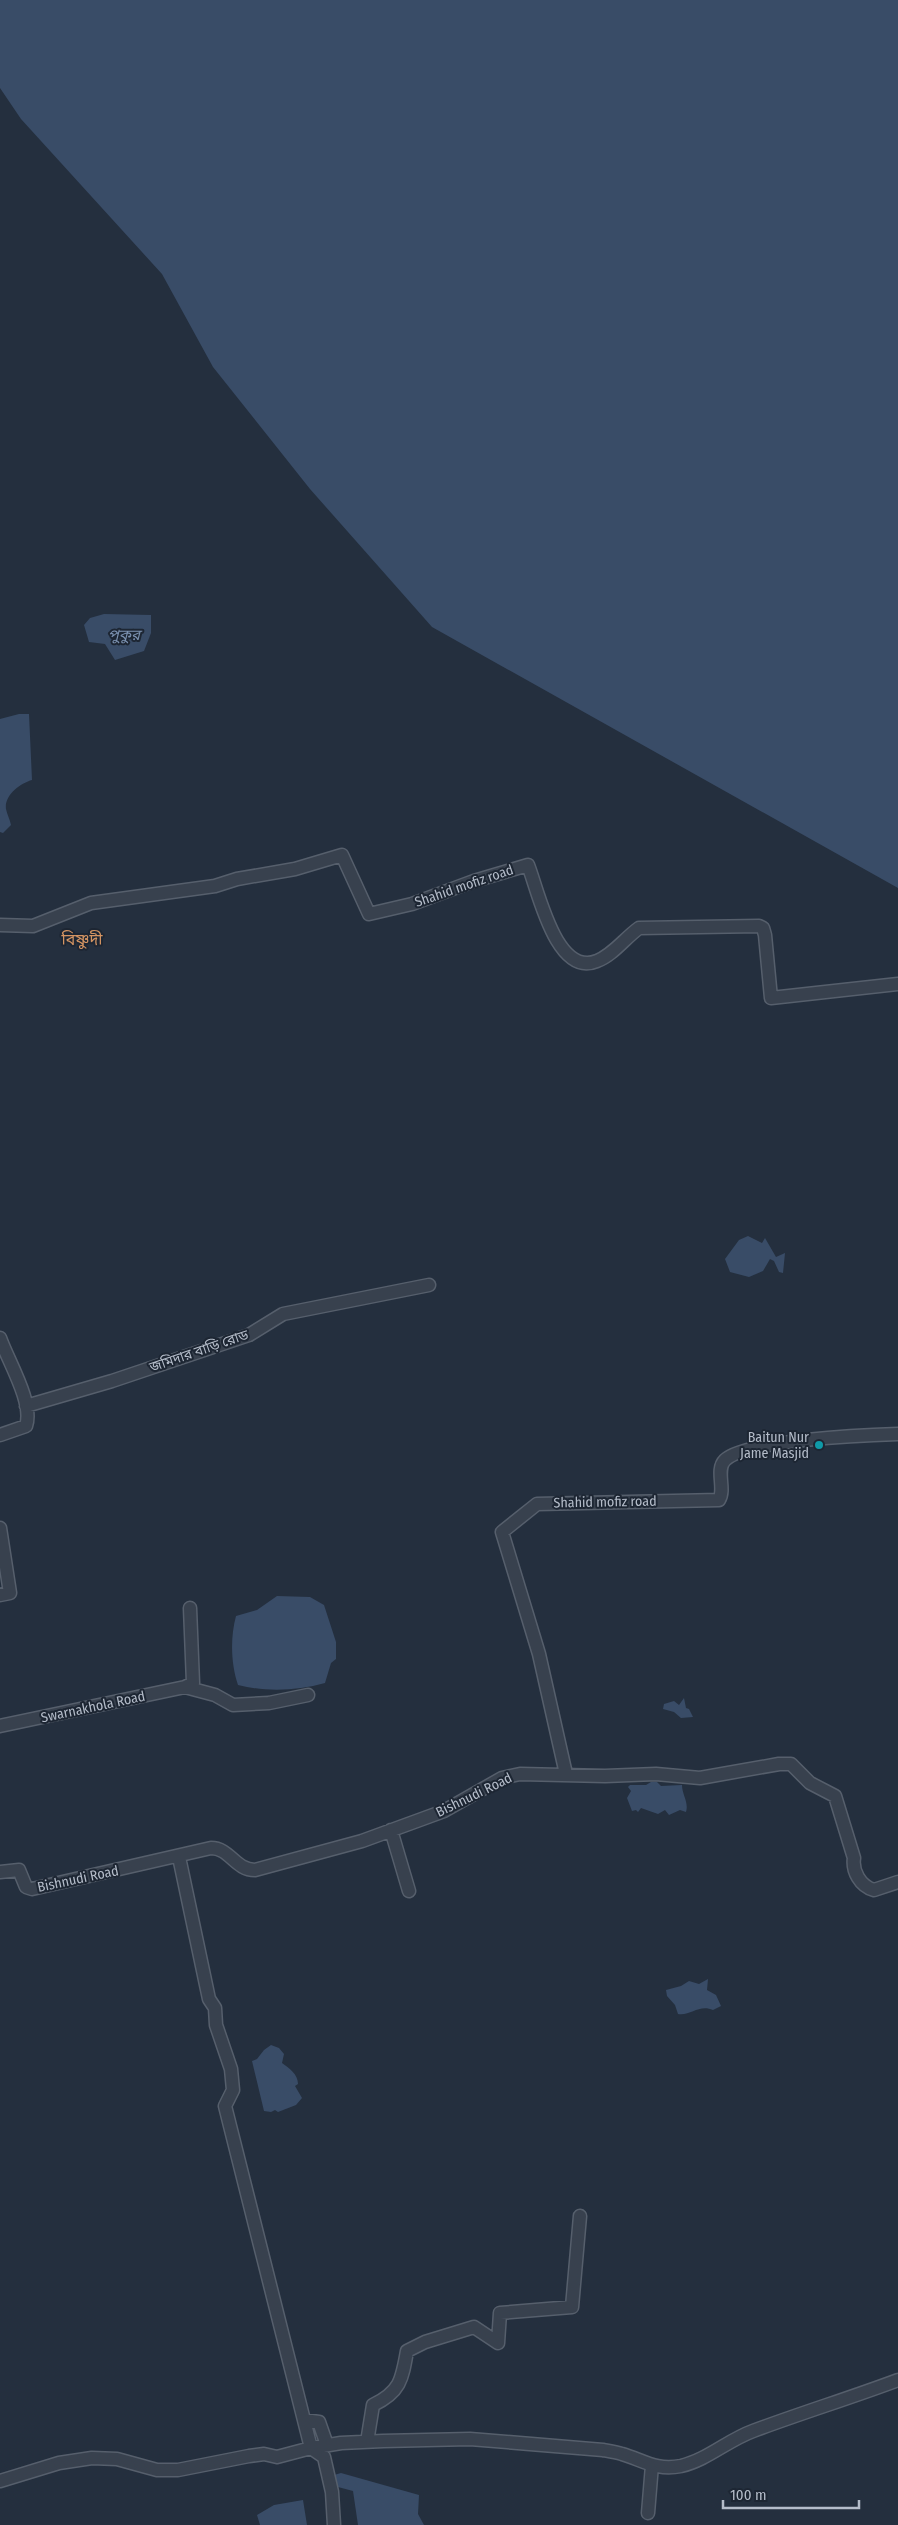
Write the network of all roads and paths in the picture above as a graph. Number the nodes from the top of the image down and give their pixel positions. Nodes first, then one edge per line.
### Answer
1 (0, 924) edge
2 (898, 984) edge
3 (429, 1285) dead end
4 (0, 1338) edge
5 (26, 1406) junction
6 (898, 1434) edge
7 (0, 1435) edge
8 (0, 1528) edge
9 (0, 1595) edge
10 (190, 1608) dead end
11 (185, 1687) junction
12 (308, 1696) dead end
13 (0, 1726) edge
14 (566, 1774) junction
15 (391, 1830) junction
16 (179, 1856) junction
17 (0, 1872) edge
18 (898, 1882) edge
19 (409, 1892) dead end
20 (580, 2216) dead end
21 (898, 2380) edge
22 (304, 2420) junction
23 (367, 2442) junction
24 (327, 2445) junction
25 (311, 2448) junction
26 (652, 2465) junction
27 (0, 2481) edge
28 (648, 2513) dead end
29 (334, 2525) edge

1 - 2 street, Shahid mofiz road
3 - 5 street, জমিদার বাড়ি রোড
4 - 5 street
5 - 7 street
6 - 14 street, Shahid mofiz road
8 - 9 street
10 - 11 street
11 - 12 street
11 - 13 street, Swarnakhola Road
14 - 15 street, Bishnudi Road
14 - 18 street, Bishnudi Road
15 - 16 street, Bishnudi Road
15 - 19 street
16 - 17 street, Bishnudi Road
16 - 22 street
20 - 23 street
21 - 26 street
22 - 24 street
22 - 25 street
23 - 24 street
23 - 26 street
24 - 25 street
25 - 27 street
25 - 29 street
26 - 28 street

